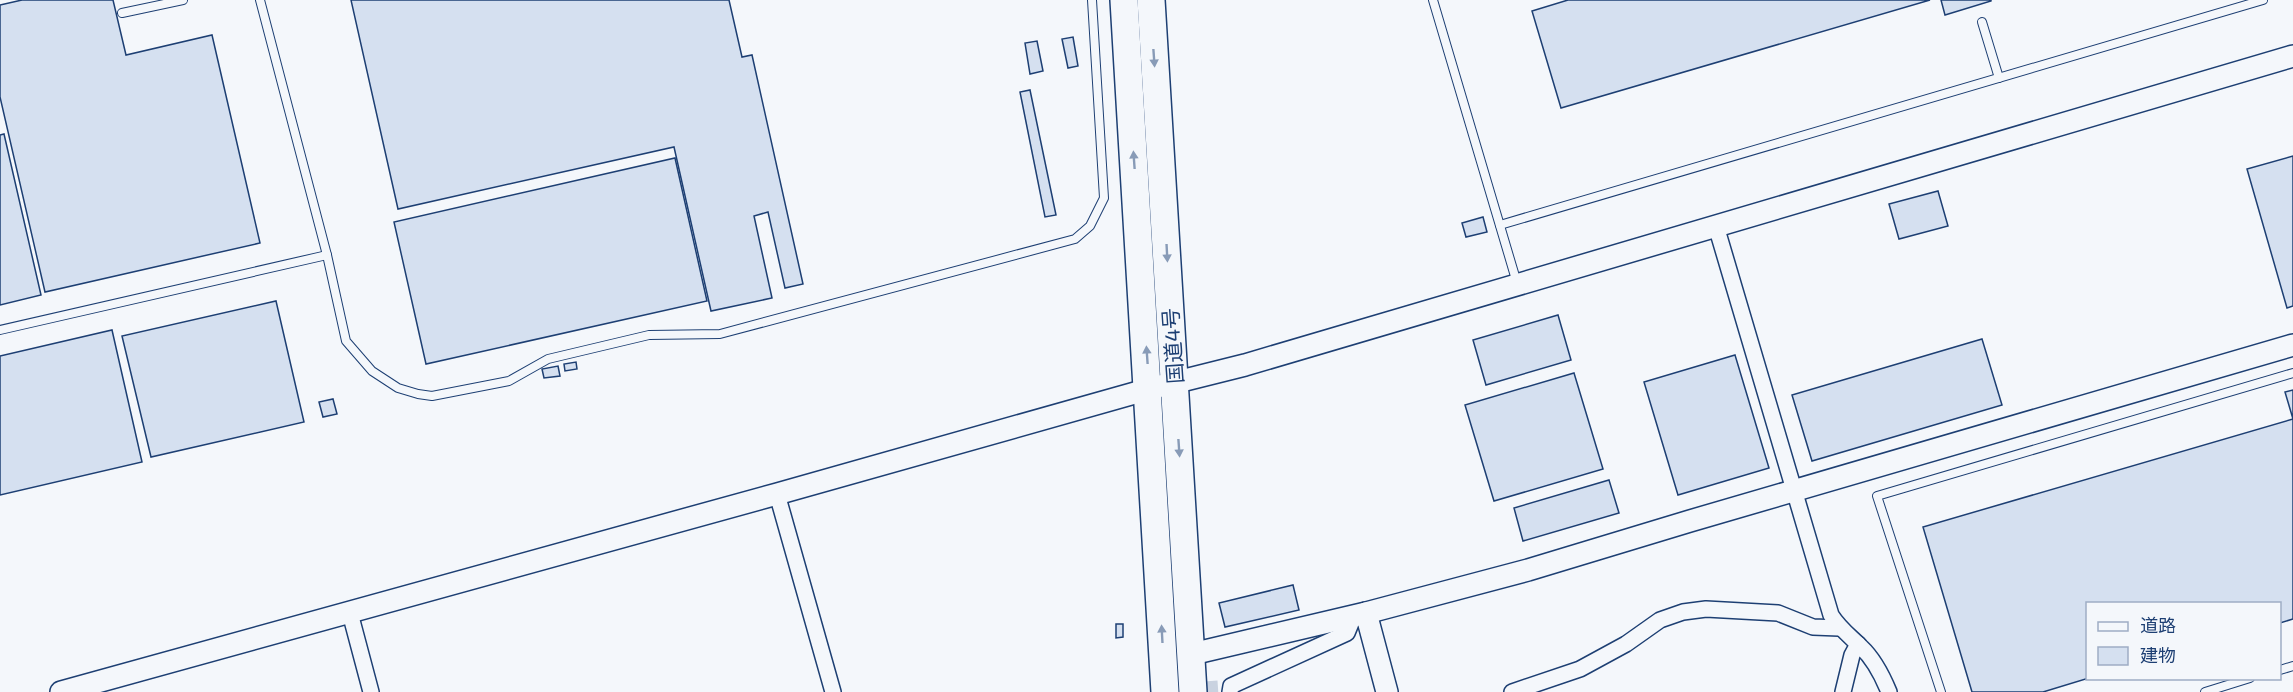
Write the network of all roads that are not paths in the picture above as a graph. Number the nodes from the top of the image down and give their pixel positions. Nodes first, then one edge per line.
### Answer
1 (183, 0) edge
2 (260, 0) edge
3 (1092, 0) edge
4 (1124, 0) edge
5 (1151, 0) edge
6 (1433, 0) edge
7 (2263, 0) edge
8 (122, 14) dead end
9 (1982, 22) dead end
10 (2293, 56) edge
11 (1999, 78) junction
12 (1500, 225) junction
13 (1716, 226) junction
14 (327, 255) junction
15 (1518, 285) junction
16 (0, 330) edge
17 (2293, 345) edge
18 (2293, 373) edge
19 (1162, 386) junction
20 (1794, 491) junction
21 (777, 494) junction
22 (350, 613) junction
23 (1360, 615) junction
24 (1839, 628) junction
25 (1858, 644) junction
26 (1192, 654) junction
27 (2244, 680) edge
28 (1218, 689) edge
29 (61, 692) edge
30 (371, 692) edge
31 (834, 692) edge
32 (1165, 692) edge
33 (1387, 692) edge
34 (1512, 692) edge
35 (1843, 692) edge
36 (1889, 692) edge
37 (1941, 692) edge
38 (2205, 692) edge

1 - 8 lane
2 - 14 lane
3 - 14 lane
19 -> 4 highway, 国道4号
5 -> 19 highway, 国道4号
6 - 12 lane
7 - 11 lane
9 - 11 lane
10 - 13 street
11 - 12 lane
12 - 15 lane
13 - 15 street
13 - 20 street
14 - 16 lane
15 - 19 street
17 - 20 street
18 - 37 lane
19 - 21 street
19 -> 26 highway, 国道4号
32 -> 19 highway, 国道4号
20 - 23 street
20 - 24 street
21 - 22 street
21 - 31 street
22 - 29 street
22 - 30 street
23 - 26 street
23 - 28 street
23 - 33 street
24 - 25 street
24 - 34 street
25 - 35 street
25 - 36 street
26 - 28 highway, 国道4号
27 - 38 lane

